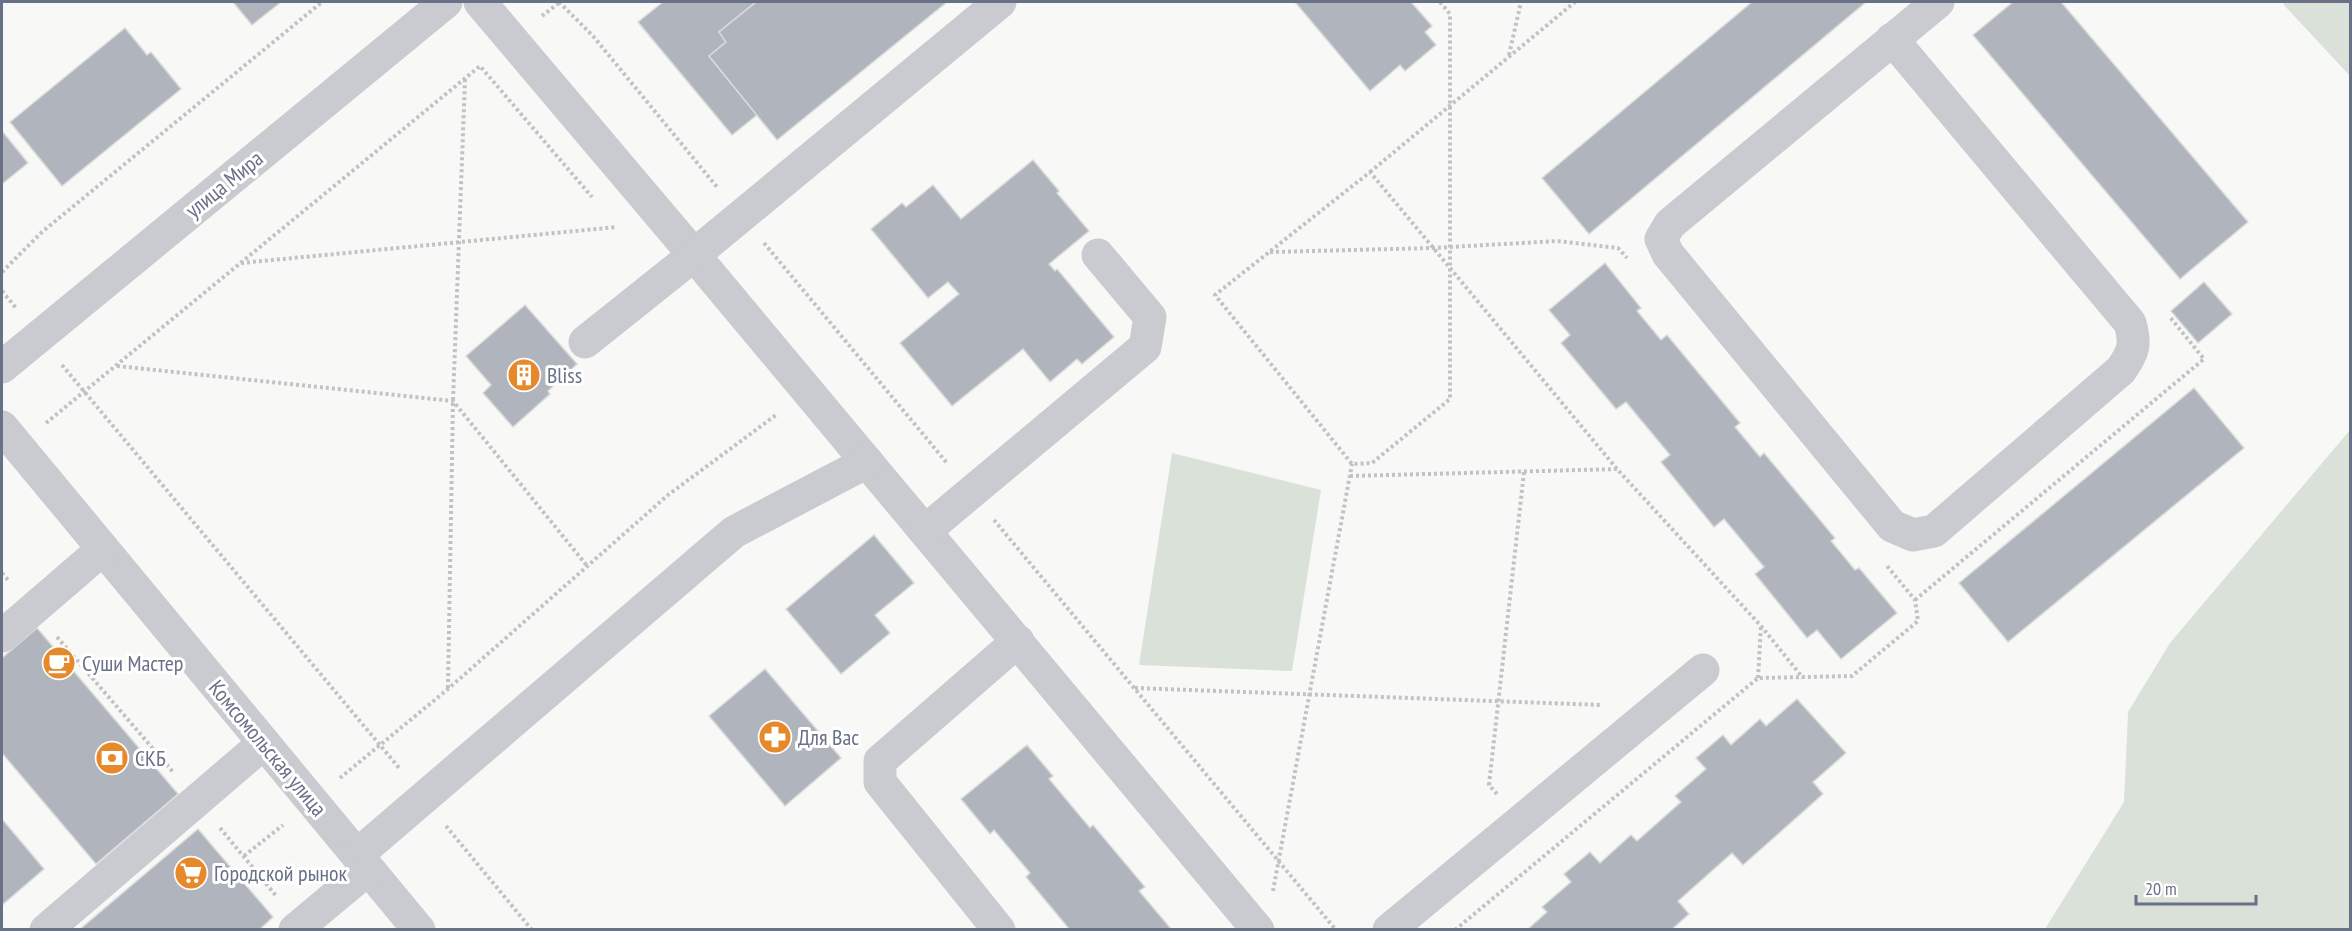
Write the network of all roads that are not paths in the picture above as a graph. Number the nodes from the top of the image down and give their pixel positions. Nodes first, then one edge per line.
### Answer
1 (446, 2) edge
2 (480, 2) edge
3 (1000, 2) edge
4 (1938, 2) edge
5 (1892, 39) junction
6 (694, 255) junction
7 (1098, 255) dead end
8 (585, 342) dead end
9 (2, 367) edge
10 (2, 427) edge
11 (867, 462) junction
12 (926, 531) junction
13 (103, 549) junction
14 (2, 636) edge
15 (1018, 641) junction
16 (1703, 670) dead end
17 (264, 743) junction
18 (362, 862) junction
19 (298, 927) edge
20 (46, 930) edge
21 (419, 930) edge
22 (999, 930) edge
23 (1257, 930) edge
24 (1389, 930) edge

1 - 9 street, улица Мира
2 - 6 street
3 - 6 street
4 - 5 street
5 - 5 street
6 - 8 street
6 - 11 street
7 - 12 street
10 - 13 street, Комсомольская улица
11 - 12 street
11 - 18 street
12 - 15 street
13 - 14 street
13 - 17 street, Комсомольская улица
15 - 22 street
15 - 23 street
16 - 24 street
17 - 18 street, Комсомольская улица
17 - 20 street
18 - 19 street
18 - 21 street, Комсомольская улица

